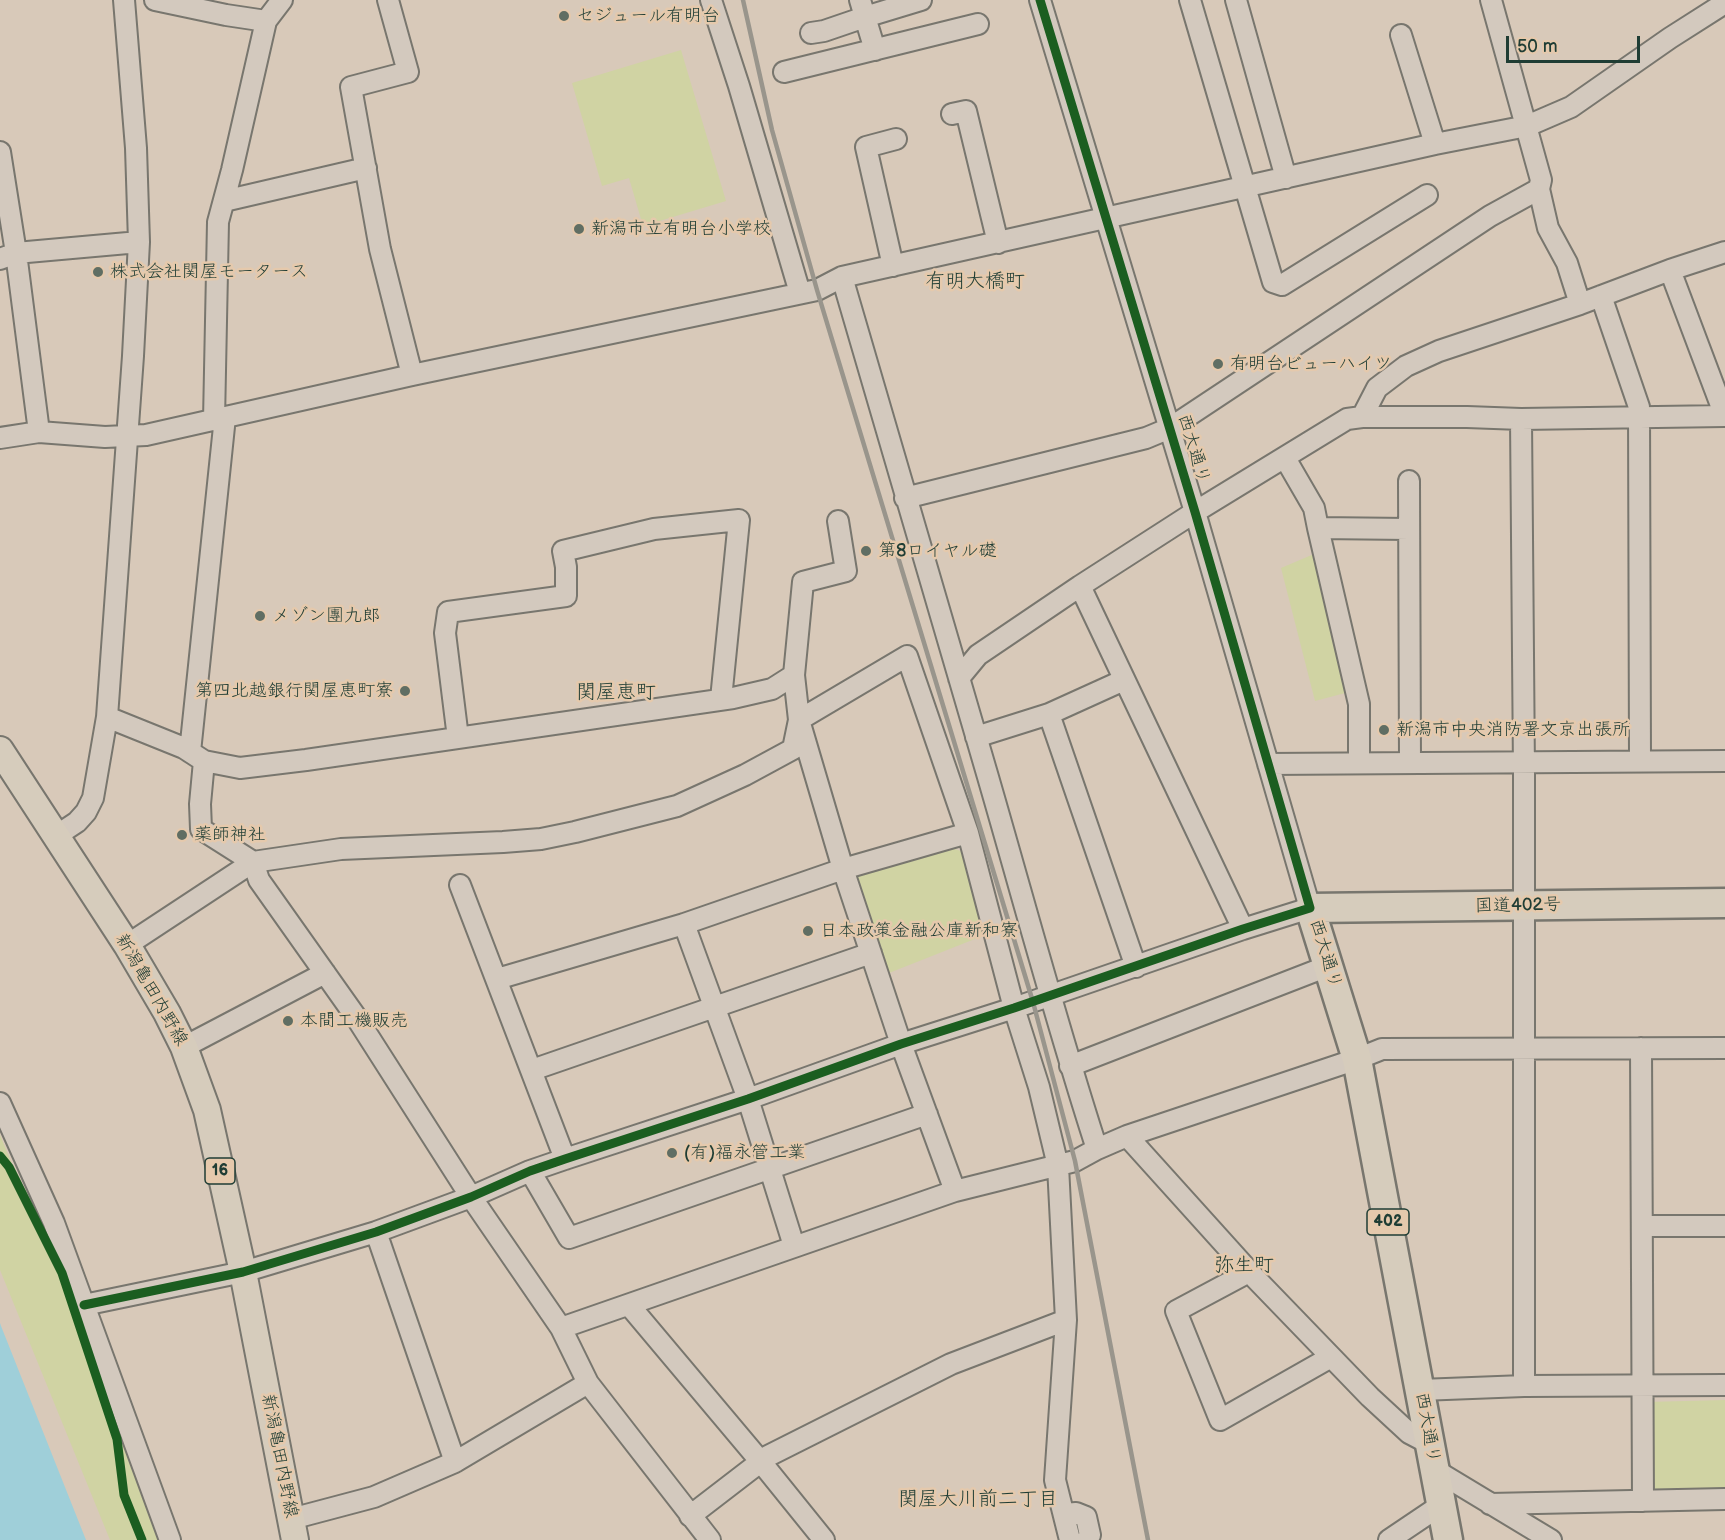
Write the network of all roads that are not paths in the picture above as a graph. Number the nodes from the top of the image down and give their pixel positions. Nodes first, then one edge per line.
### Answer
1 (124, 0) edge
2 (155, 0) edge
3 (388, 0) edge
4 (711, 0) edge
5 (921, 0) edge
6 (1040, 0) edge
7 (1190, 0) edge
8 (1236, 0) edge
9 (1491, 0) edge
10 (281, 1) edge
11 (1725, 3) edge
12 (862, 9) edge
13 (266, 21) junction
14 (978, 24) dead end
15 (811, 33) dead end
16 (1401, 35) dead end
17 (875, 50) junction
18 (784, 72) dead end
19 (952, 114) dead end
20 (1527, 126) junction
21 (896, 139) dead end
22 (1435, 144) junction
23 (0, 152) edge
24 (366, 168) junction
25 (1286, 178) junction
26 (1244, 188) junction
27 (1539, 189) junction
28 (1428, 195) dead end
29 (224, 201) junction
30 (1105, 219) junction
31 (139, 242) junction
32 (998, 243) junction
33 (1725, 252) edge
34 (8, 256) edge
35 (893, 266) junction
36 (1670, 270) junction
37 (842, 277) junction
38 (800, 293) junction
39 (1601, 296) junction
40 (1580, 304) junction
41 (412, 375) junction
42 (1362, 417) junction
43 (1639, 417) junction
44 (1725, 417) edge
45 (219, 419) junction
46 (1521, 419) junction
47 (1170, 428) junction
48 (39, 432) junction
49 (127, 436) junction
50 (0, 438) edge
51 (1285, 458) junction
52 (1409, 481) dead end
53 (905, 498) junction
54 (1195, 512) junction
55 (838, 521) dead end
56 (1318, 528) junction
57 (1410, 529) junction
58 (1080, 586) junction
59 (794, 675) junction
60 (959, 678) junction
61 (1124, 680) junction
62 (721, 699) junction
63 (1049, 714) junction
64 (107, 717) junction
65 (799, 720) junction
66 (976, 737) junction
67 (458, 738) junction
68 (197, 756) junction
69 (3, 760) edge
70 (1524, 761) junction
71 (1640, 761) junction
72 (1725, 761) edge
73 (1410, 762) junction
74 (1359, 763) junction
75 (1268, 764) junction
76 (968, 833) junction
77 (56, 836) junction
78 (253, 862) junction
79 (843, 869) junction
80 (460, 885) dead end
81 (1725, 903) edge
82 (1524, 906) junction
83 (1311, 908) junction
84 (684, 924) junction
85 (1243, 929) junction
86 (127, 945) junction
87 (871, 953) junction
88 (1328, 966) junction
89 (1136, 967) junction
90 (325, 973) junction
91 (497, 979) junction
92 (1051, 996) junction
93 (715, 1007) junction
94 (1014, 1008) junction
95 (901, 1044) junction
96 (184, 1047) junction
97 (1524, 1048) junction
98 (1641, 1048) junction
99 (1725, 1048) edge
100 (1357, 1059) junction
101 (1070, 1066) junction
102 (532, 1070) junction
103 (748, 1099) junction
104 (0, 1103) edge
105 (927, 1114) junction
106 (1127, 1136) junction
107 (1097, 1149) junction
108 (565, 1159) junction
109 (1058, 1166) junction
110 (770, 1168) junction
111 (530, 1171) junction
112 (955, 1191) junction
113 (471, 1197) junction
114 (1642, 1226) junction
115 (1725, 1226) edge
116 (376, 1232) junction
117 (794, 1246) junction
118 (243, 1272) junction
119 (1249, 1272) junction
120 (84, 1305) junction
121 (629, 1305) junction
122 (1066, 1320) junction
123 (561, 1328) junction
124 (1331, 1357) junction
125 (588, 1383) junction
126 (1643, 1385) junction
127 (1725, 1385) edge
128 (1524, 1386) junction
129 (1420, 1390) junction
130 (1433, 1457) junction
131 (455, 1462) junction
132 (761, 1462) junction
133 (1725, 1499) edge
134 (1643, 1501) junction
135 (1490, 1504) junction
136 (1442, 1505) junction
137 (1064, 1514) junction
138 (690, 1516) junction
139 (293, 1530) edge
140 (170, 1540) edge
141 (710, 1540) edge
142 (824, 1540) edge
143 (1070, 1540) edge
144 (1087, 1540) edge
145 (1389, 1540) edge
146 (1448, 1540) edge
147 (1551, 1540) edge

1 - 31 street
2 - 13 street
3 - 24 street
4 - 38 street
5 - 12 street
6 - 30 street, 西大通り
7 - 26 street
8 - 25 street
9 - 20 street
10 - 13 street
11 - 20 street
12 - 15 street
12 - 17 street
13 - 29 street
14 - 17 street
16 - 22 street
17 - 18 street
19 - 32 street
20 - 22 street
20 - 27 street
21 - 35 street
22 - 25 street
23 - 34 street
24 - 29 street
24 - 41 street
25 - 26 street
26 - 28 street
26 - 30 street
27 - 40 street
27 - 47 street
29 - 45 street
30 - 32 street
30 - 47 street, 西大通り
31 - 34 street
31 - 49 street
32 - 35 street
33 - 36 street
34 - 48 street
35 - 37 street
36 - 39 street
36 - 44 street
37 - 38 street
37 - 53 street
38 - 41 street
39 - 40 street
39 - 43 street
40 - 42 street
41 - 45 street
42 - 46 street
42 - 51 street
43 - 44 street
43 - 46 street
43 - 71 street
45 - 49 street
45 - 68 street
46 - 70 street
47 - 53 street
47 - 54 street, 西大通り
48 - 49 street
48 - 50 street
49 - 64 street
51 - 54 street
51 - 56 street
52 - 57 street
53 - 60 street
54 - 58 street
54 - 75 street, 西大通り
55 - 59 street
56 - 57 street
56 - 74 street
57 - 73 street
58 - 60 street
58 - 61 street
59 - 62 street
59 - 65 street
60 - 66 street
61 - 63 street
61 - 85 street
62 - 67 street
62 - 67 street
63 - 66 street
63 - 89 street
64 - 68 street
64 - 77 street
65 - 76 street
65 - 78 street
65 - 79 street
66 - 92 street
67 - 68 street
68 - 78 street
69 - 77 main road, 新潟亀田内野線 / 16
70 - 71 street
70 - 73 street
70 - 82 street
71 - 72 street
73 - 74 street
74 - 75 street
75 - 83 street, 西大通り
76 - 79 street
76 - 94 street
77 - 86 main road, 新潟亀田内野線 / 16
78 - 86 street
78 - 90 street
79 - 84 street
79 - 87 street
80 - 91 street
81 - 82 highway, 国道402号
82 - 83 highway, 国道402号
82 - 97 street
83 - 85 street
83 - 88 highway, 西大通り / 402
84 - 91 street
84 - 93 street
85 - 89 street
86 - 96 main road, 新潟亀田内野線 / 16
87 - 93 street
87 - 95 street
88 - 100 highway, 西大通り / 402
88 - 101 street
89 - 92 street
90 - 96 street
90 - 113 street
91 - 102 street
92 - 94 street
92 - 101 street
93 - 102 street
93 - 103 street
94 - 95 street
94 - 109 street
95 - 103 street
95 - 105 street
96 - 118 main road, 新潟亀田内野線 / 16
97 - 98 street
97 - 100 street
97 - 128 street
98 - 99 street
98 - 114 street
100 - 106 street
100 - 129 highway, 西大通り / 402
101 - 107 street
102 - 108 street
103 - 108 street
103 - 110 street
104 - 120 street
105 - 110 street
105 - 112 street
106 - 107 street
106 - 119 street
107 - 109 street
108 - 111 street
109 - 112 street
109 - 122 street
110 - 111 street
110 - 117 street
111 - 113 street
112 - 117 street
113 - 116 street
113 - 123 street
114 - 115 street
114 - 126 street
116 - 118 street
116 - 131 street
117 - 121 street
118 - 120 street
118 - 139 main road, 新潟亀田内野線 / 16
119 - 124 street
119 - 124 street
120 - 140 street
121 - 123 street
121 - 132 street
122 - 132 street
122 - 137 street
123 - 125 street
124 - 130 street
125 - 131 street
125 - 138 street
126 - 127 street
126 - 128 street
126 - 134 street
128 - 129 street
129 - 130 highway, 西大通り / 402
130 - 135 street
130 - 136 highway, 西大通り / 402
131 - 139 street
132 - 138 street
132 - 142 street
133 - 134 street
134 - 135 street
135 - 147 street
136 - 145 street
136 - 146 highway, 西大通り / 402
137 - 143 street
137 - 144 street
138 - 141 street

